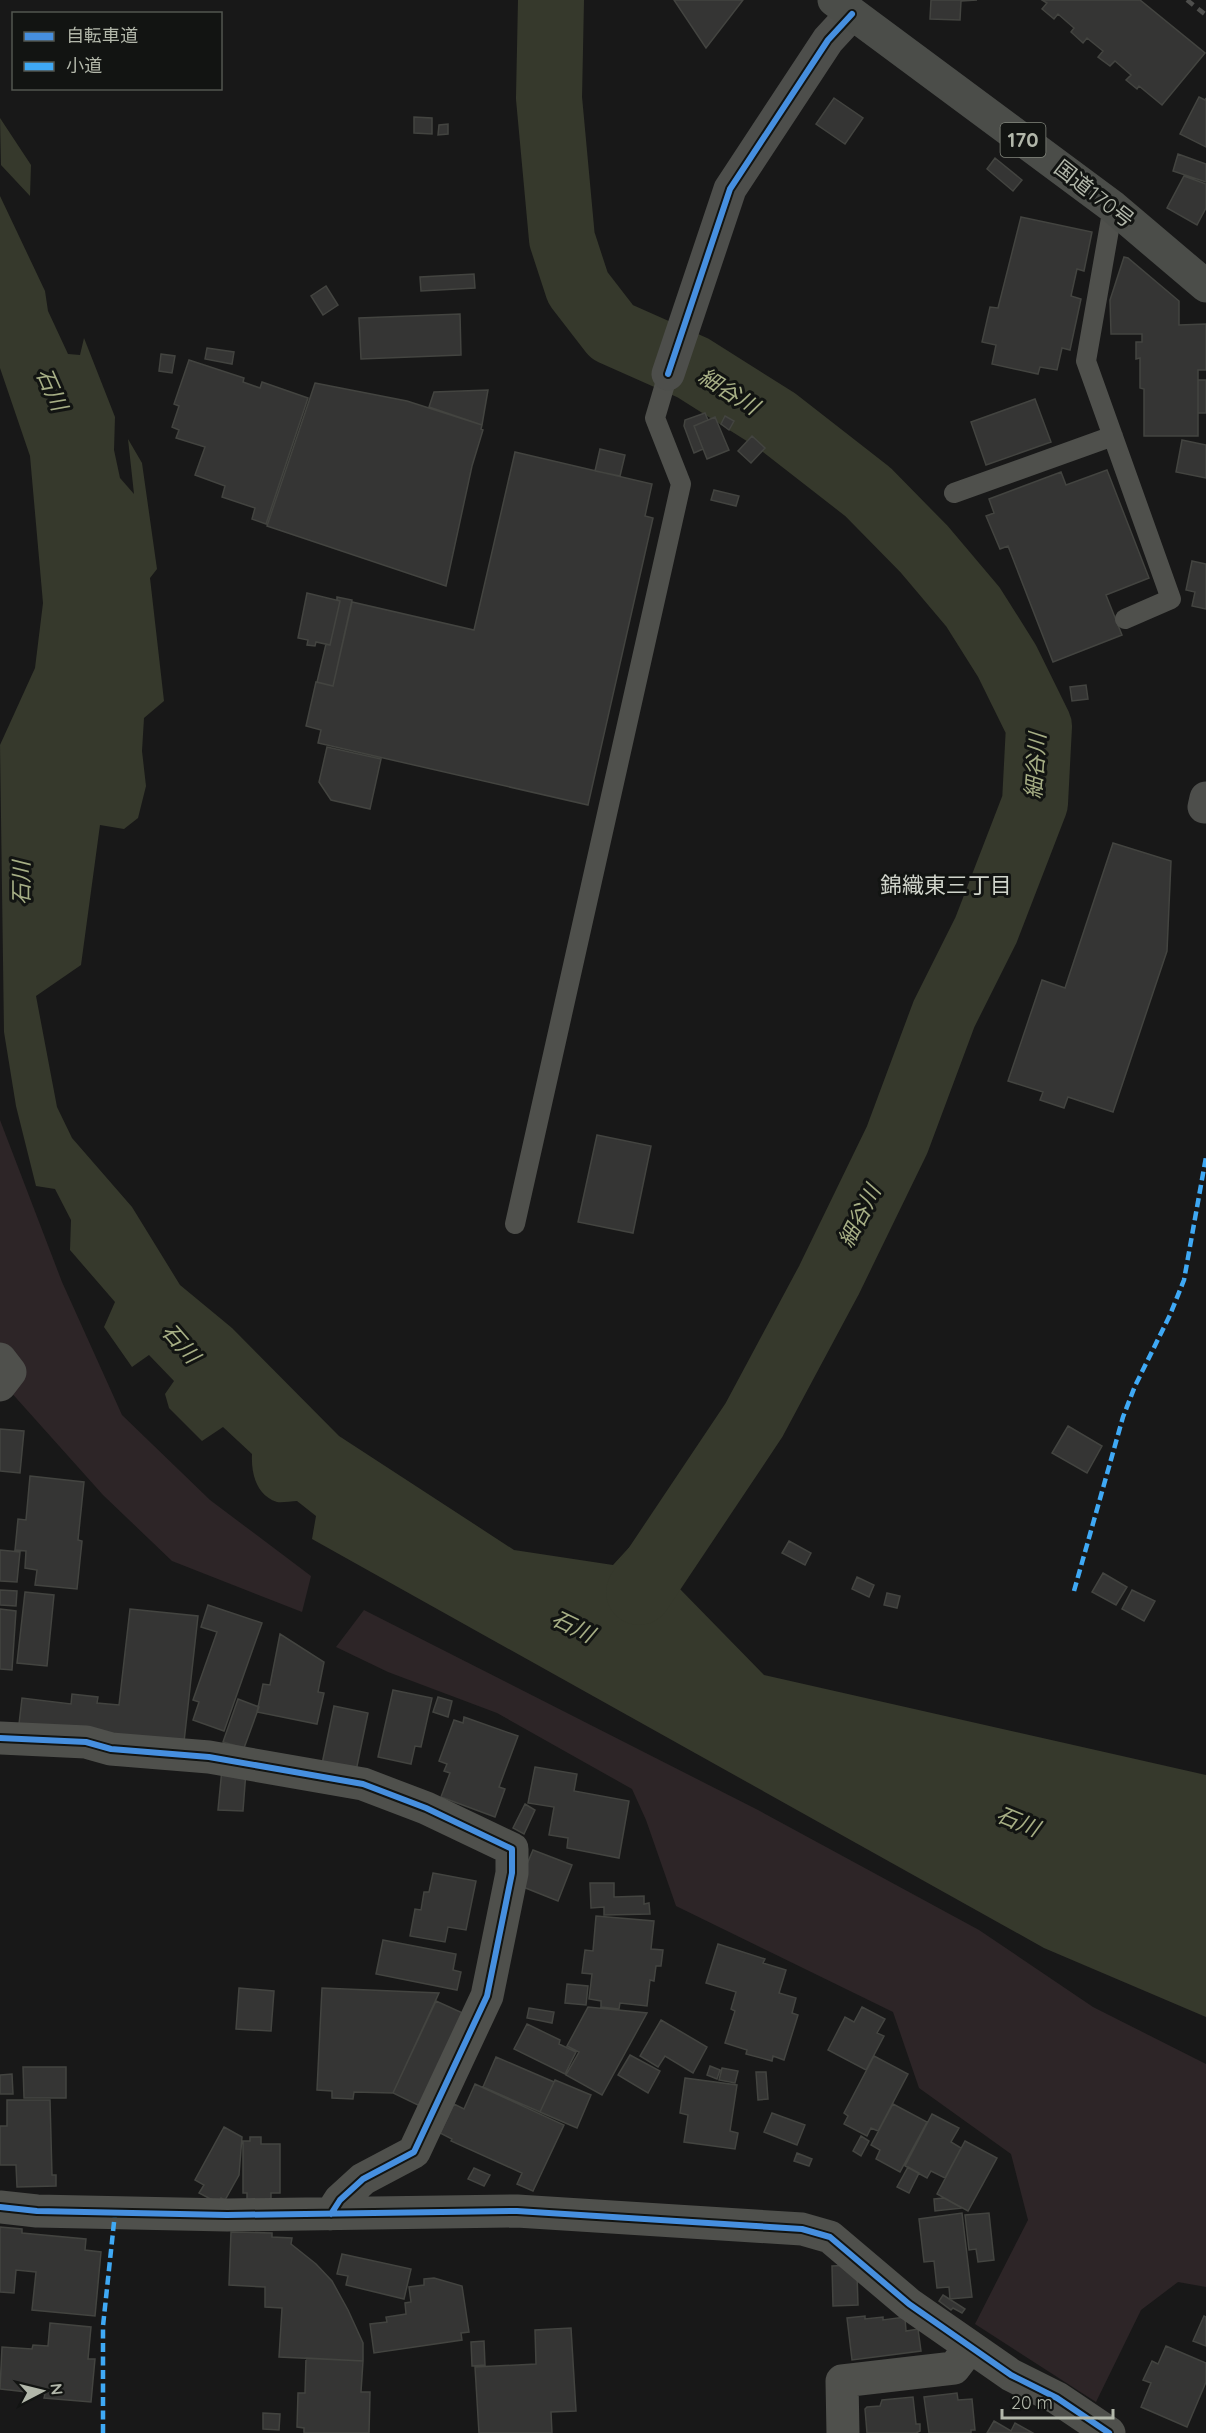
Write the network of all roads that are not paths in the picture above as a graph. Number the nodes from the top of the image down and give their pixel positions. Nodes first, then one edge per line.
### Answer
1 (843, 7) edge
2 (1113, 207) junction
3 (1206, 286) edge
4 (668, 374) joint
5 (1113, 436) junction
6 (954, 493) dead end
7 (1125, 619) dead end
8 (515, 1224) dead end
9 (0, 1359) edge
10 (0, 1385) edge
11 (0, 1738) edge
12 (0, 2207) edge
13 (332, 2214) junction
14 (970, 2347) junction
15 (843, 2433) edge
16 (1109, 2433) edge

1 - 2 highway, 国道170号 / 170
1 - 4 street
2 - 3 highway, 国道170号 / 170
2 - 5 lane
4 - 8 lane
5 - 6 lane
5 - 7 lane
9 - 10 street
11 - 13 street
12 - 13 street
13 - 14 street
14 - 15 street
14 - 16 street

